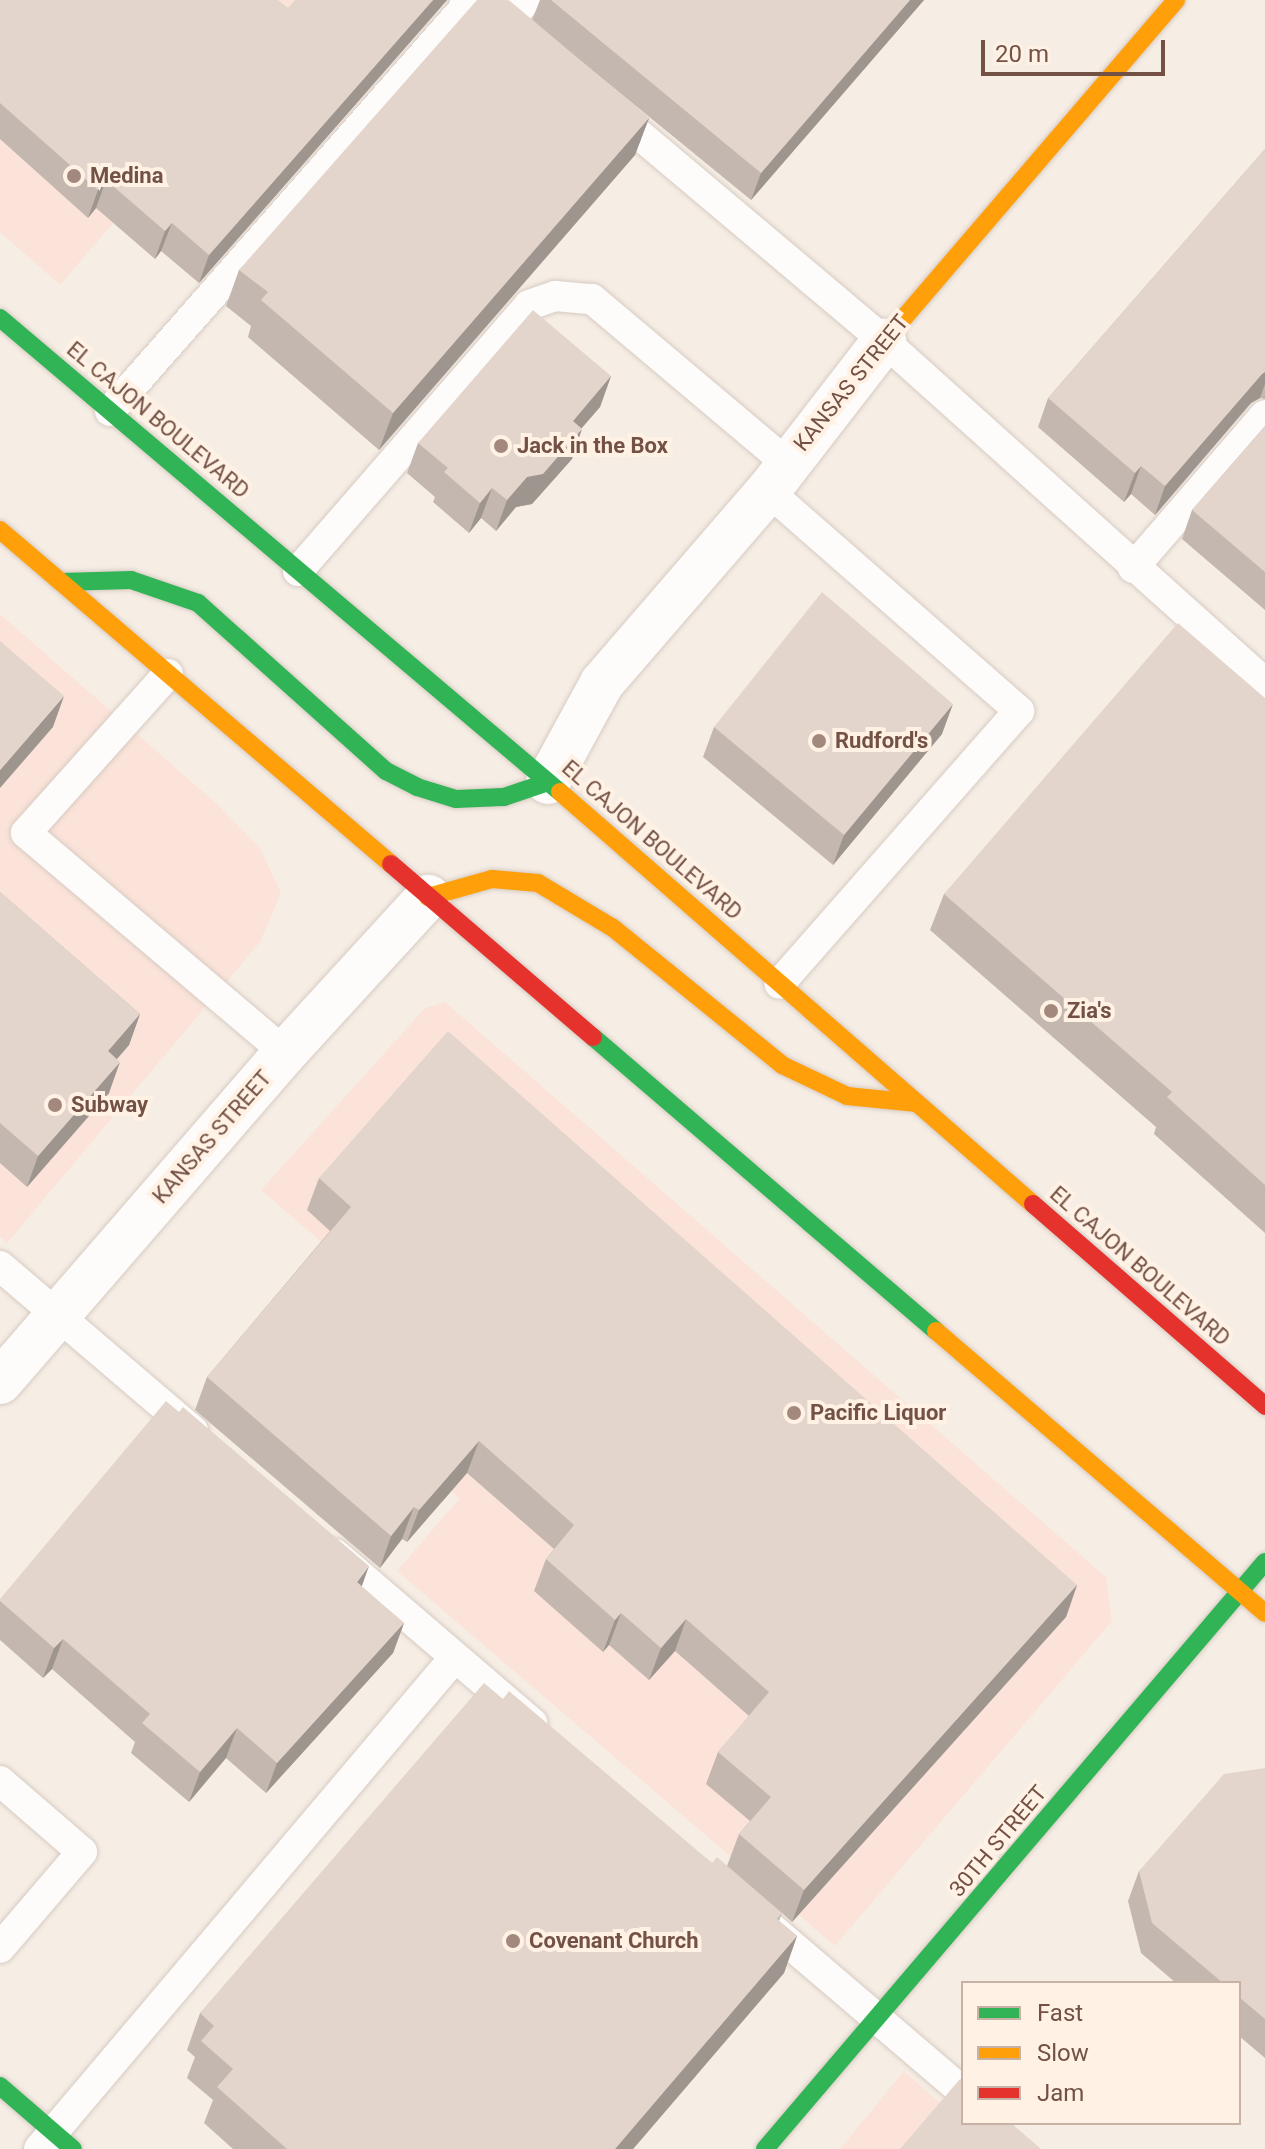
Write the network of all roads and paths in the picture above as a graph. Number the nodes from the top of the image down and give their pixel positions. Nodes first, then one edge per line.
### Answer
1 (1176, 0) edge
2 (467, 2) edge
3 (516, 11) edge
4 (531, 43) edge
5 (592, 94) edge
6 (0, 318) edge
7 (884, 341) junction
8 (110, 411) junction
9 (1265, 415) edge
10 (777, 477) junction
11 (0, 530) edge
12 (1133, 568) junction
13 (298, 571) junction
14 (61, 582) junction
15 (168, 674) junction
16 (1265, 683) edge
17 (548, 782) junction
18 (428, 897) junction
19 (779, 984) junction
20 (285, 1053) junction
21 (917, 1103) junction
22 (0, 1266) edge
23 (58, 1314) junction
24 (0, 1382) edge
25 (1265, 1406) edge
26 (214, 1449) edge
27 (311, 1533) edge
28 (1265, 1562) edge
29 (1241, 1591) junction
30 (1265, 1613) edge
31 (455, 1657) junction
32 (552, 1740) edge
33 (0, 1781) edge
34 (745, 1905) edge
35 (0, 1948) edge
36 (878, 2019) junction
37 (0, 2086) edge
38 (961, 2090) edge
39 (55, 2143) edge
40 (765, 2149) edge

1 - 7 main road, KANSAS STREET
2 - 3 lane
2 - 8 lane
3 - 4 lane
5 - 7 lane
6 - 8 main road, EL CAJON BOULEVARD
7 - 10 street, KANSAS STREET
7 - 12 lane
8 - 13 main road, EL CAJON BOULEVARD
9 - 12 lane
10 - 13 lane
10 - 17 street, KANSAS STREET
10 - 19 lane
11 - 14 main road
12 - 16 lane
13 - 17 main road, EL CAJON BOULEVARD
14 - 15 main road
14 - 17 main road
15 - 18 main road
15 - 20 lane
17 - 19 main road, EL CAJON BOULEVARD
18 - 20 street, KANSAS STREET
18 - 21 main road
18 - 29 main road
19 - 21 main road, EL CAJON BOULEVARD
20 - 23 street, KANSAS STREET
21 - 25 main road, EL CAJON BOULEVARD
22 - 23 lane
23 - 24 street, KANSAS STREET
23 - 26 lane
27 - 31 lane
28 - 29 main road, 30TH STREET
29 - 30 main road
29 - 36 main road, 30TH STREET
31 - 32 lane
31 - 39 lane
33 - 35 lane
34 - 36 lane
36 - 38 lane
36 - 40 main road, 30TH STREET
37 - 39 main road

